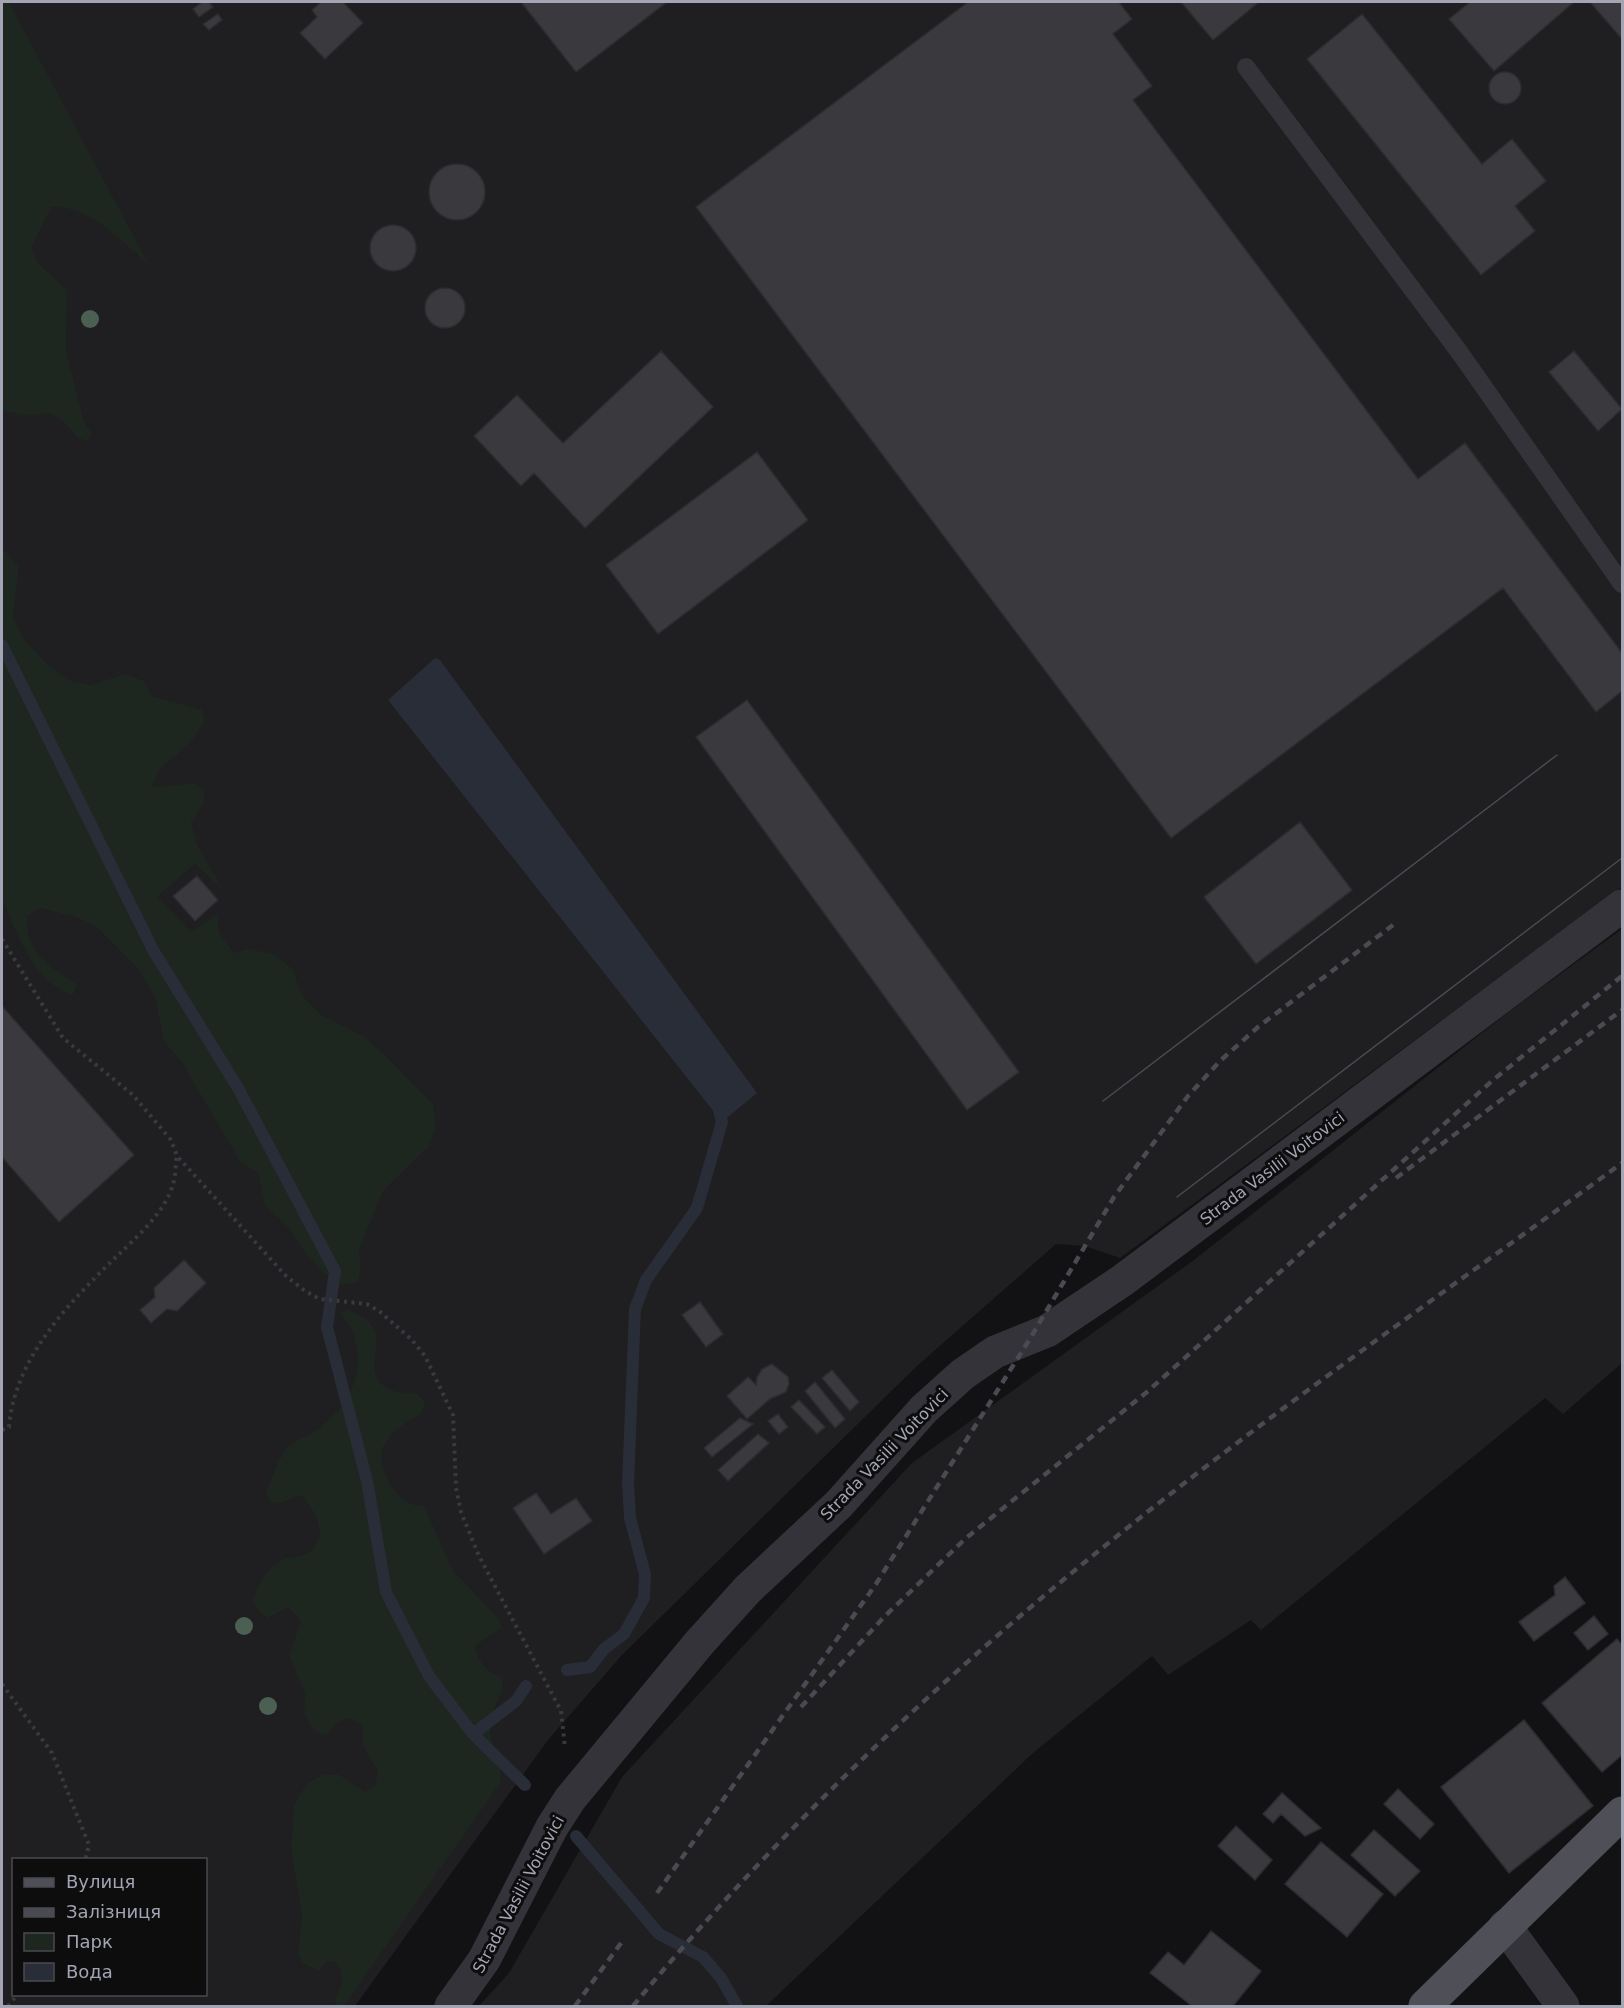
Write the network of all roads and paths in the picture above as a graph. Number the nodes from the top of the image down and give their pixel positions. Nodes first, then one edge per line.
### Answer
1 (1246, 67) dead end
2 (1623, 584) edge
3 (1623, 906) edge
4 (2, 939) edge
5 (177, 1156) junction
6 (2, 1430) edge
7 (2, 1684) edge
8 (570, 1799) junction
9 (1623, 1813) edge
10 (86, 1858) edge
11 (1505, 1926) junction
12 (451, 2007) edge
13 (1425, 2007) edge
14 (1563, 2007) edge

1 - 2 lane
3 - 8 street, Strada Vasilii Voitovici
4 - 5 path
5 - 6 path
5 - 8 path
7 - 10 path
8 - 12 street, Strada Vasilii Voitovici
9 - 11 main road
11 - 13 main road
11 - 14 street

